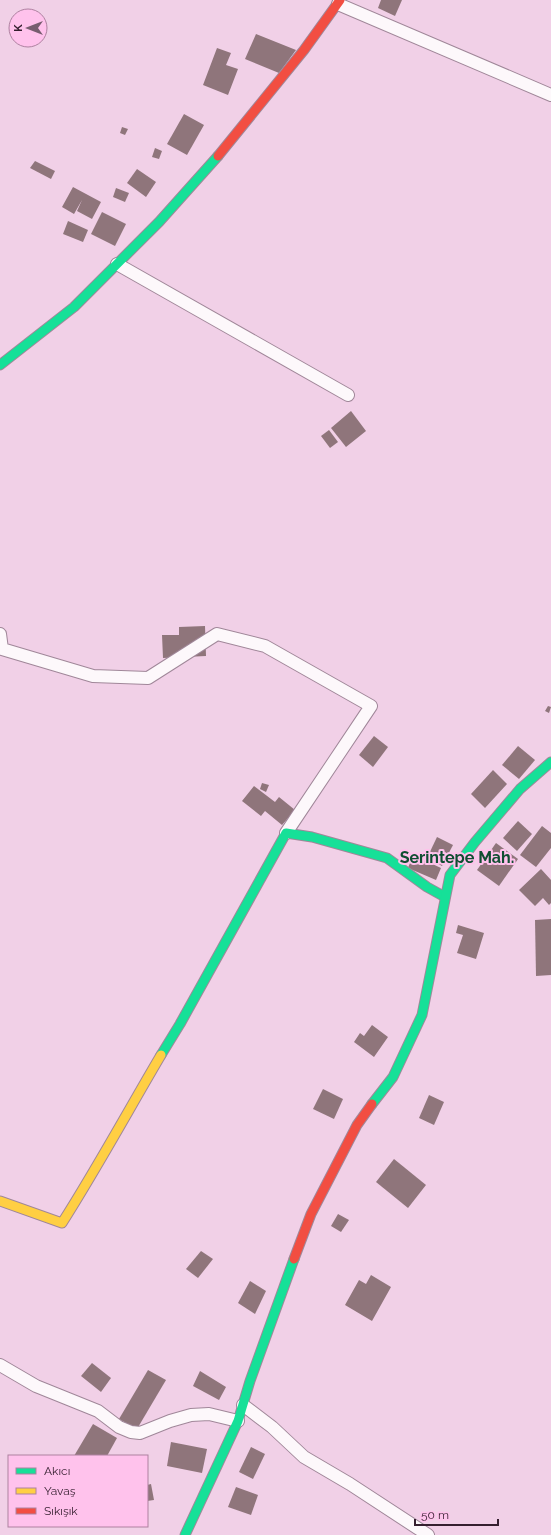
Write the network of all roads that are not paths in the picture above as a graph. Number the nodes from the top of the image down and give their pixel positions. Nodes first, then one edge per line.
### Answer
1 (339, 2) edge
2 (551, 94) edge
3 (117, 264) junction
4 (0, 365) edge
5 (348, 395) dead end
6 (0, 634) edge
7 (551, 762) edge
8 (286, 833) junction
9 (445, 897) junction
10 (0, 1201) edge
11 (0, 1365) edge
12 (243, 1405) junction
13 (238, 1421) junction
14 (185, 1535) edge
15 (428, 1535) edge

1 - 2 street
1 - 3 street
3 - 4 street
3 - 5 street
6 - 8 street
7 - 9 street
8 - 9 street
8 - 10 street
9 - 12 street
11 - 13 street
12 - 13 street
12 - 15 street
13 - 14 street

